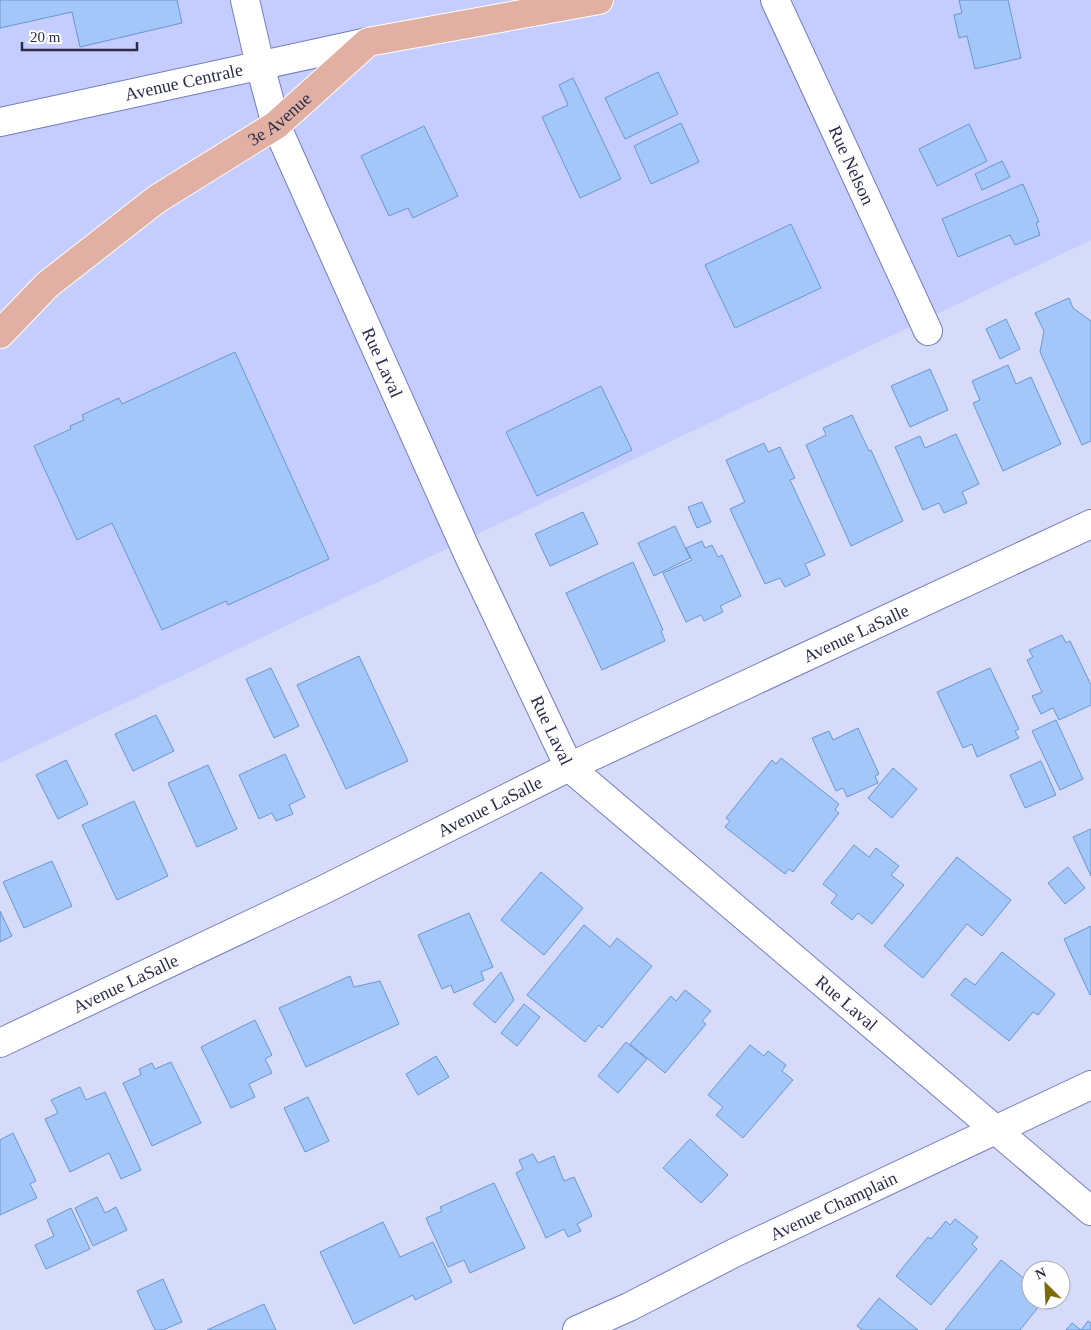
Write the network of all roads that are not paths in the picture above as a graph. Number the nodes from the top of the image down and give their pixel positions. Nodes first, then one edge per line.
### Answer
1 (244, 0) edge
2 (599, 0) edge
3 (775, 0) edge
4 (368, 42) junction
5 (260, 65) junction
6 (0, 122) edge
7 (276, 125) junction
8 (928, 331) dead end
9 (0, 334) edge
10 (1091, 524) edge
11 (569, 768) junction
12 (0, 1043) edge
13 (1091, 1085) edge
14 (996, 1130) junction
15 (1091, 1211) edge
16 (625, 1318) edge
17 (577, 1330) edge

1 - 5 street, Rue Laval
2 - 4 main road
3 - 8 street, Rue Nelson
4 - 5 street, Avenue Centrale
4 - 7 main road, 3e Avenue
5 - 6 street, Avenue Centrale
5 - 7 street, Rue Laval
7 - 9 main road, 3e Avenue
7 - 11 street, Rue Laval
10 - 11 street, Avenue LaSalle
11 - 12 street, Avenue LaSalle
11 - 14 street, Rue Laval
13 - 14 street, Avenue Champlain
14 - 15 street, Rue Laval
14 - 16 street, Avenue Champlain
16 - 17 street, Avenue Champlain

